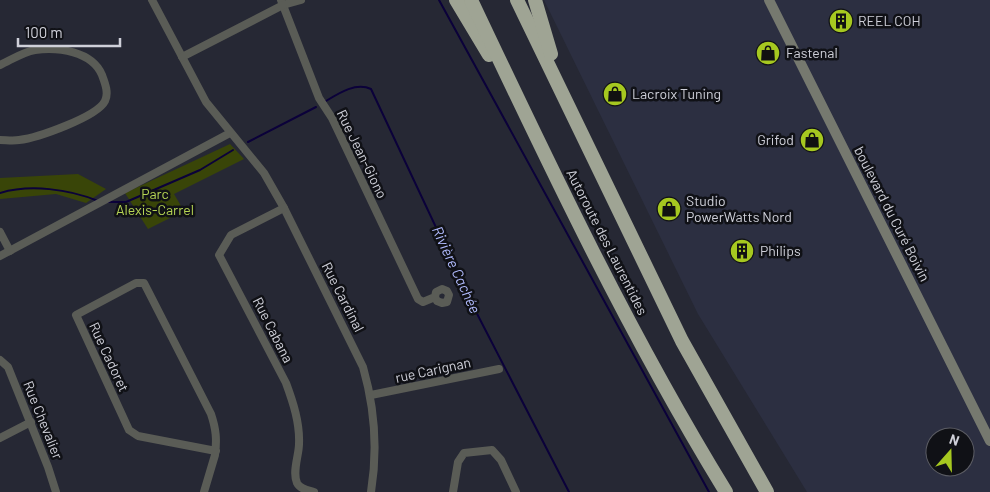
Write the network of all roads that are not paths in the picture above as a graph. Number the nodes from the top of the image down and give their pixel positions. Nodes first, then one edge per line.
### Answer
1 (152, 0) edge
2 (301, 0) edge
3 (456, 0) edge
4 (471, 0) edge
5 (517, 0) edge
6 (535, 0) edge
7 (769, 0) edge
8 (282, 2) edge
9 (182, 57) junction
10 (0, 65) edge
11 (562, 94) junction
12 (523, 107) junction
13 (230, 133) junction
14 (0, 140) edge
15 (284, 208) junction
16 (0, 232) edge
17 (10, 251) junction
18 (0, 256) edge
19 (434, 297) dead end
20 (0, 360) edge
21 (499, 369) dead end
22 (371, 395) junction
23 (31, 422) junction
24 (0, 438) edge
25 (990, 441) edge
26 (216, 451) junction
27 (56, 492) edge
28 (204, 492) edge
29 (314, 492) edge
30 (371, 492) edge
31 (453, 492) edge
32 (516, 492) edge
33 (726, 492) edge
34 (767, 492) edge

1 - 9 street, Rue Cardinal
2 - 8 street
3 - 12 highway
4 - 12 highway, Autoroute des Laurentides
5 - 11 highway, Autoroute des Laurentides
6 - 11 highway
7 - 25 street, boulevard du Curé Boivin
8 - 9 street
8 - 19 street, Rue Jean-Giono
9 - 13 street, Rue Cardinal
10 - 14 street
11 - 34 highway, Autoroute des Laurentides
12 - 33 highway, Autoroute des Laurentides
13 - 15 street, Rue Cardinal
13 - 17 street
15 - 22 street, Rue Cardinal
15 - 29 street, Rue Cabana
16 - 17 street
17 - 18 street
20 - 23 street, Rue Chevalier
21 - 22 street, rue Carignan
22 - 30 street, Rue Cardinal
23 - 24 street
23 - 27 street, Rue Chevalier
26 - 26 street, Rue Cadoret
26 - 28 street, Rue Cadoret
31 - 32 street

